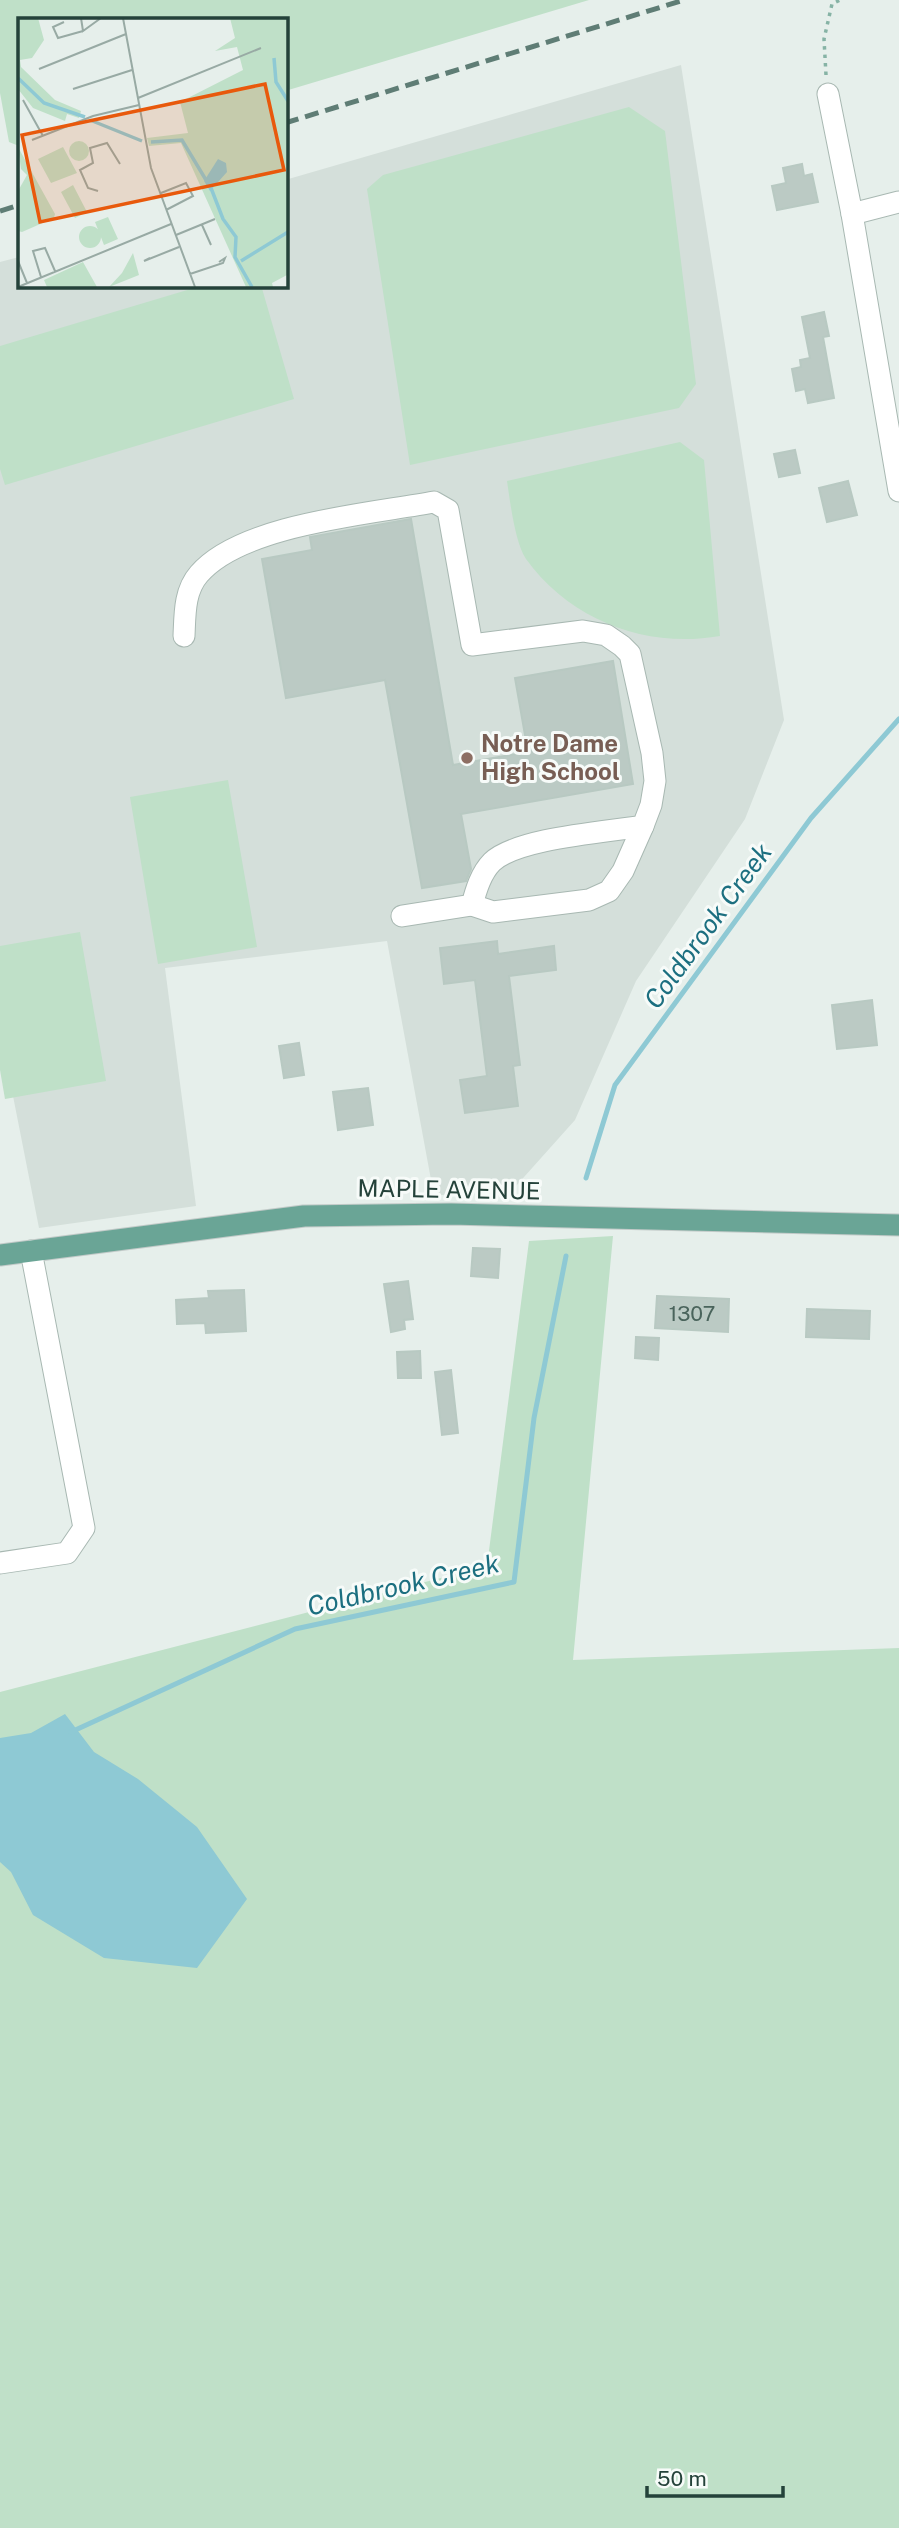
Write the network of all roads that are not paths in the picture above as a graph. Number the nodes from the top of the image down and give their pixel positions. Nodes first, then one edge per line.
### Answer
1 (828, 94) road end
2 (899, 202) edge
3 (852, 214) junction
4 (899, 491) edge
5 (184, 636) dead end
6 (643, 826) junction
7 (472, 905) junction
8 (402, 916) dead end
9 (899, 1225) edge
10 (31, 1251) junction
11 (0, 1255) edge
12 (0, 1563) edge

1 - 3 street
2 - 3 street
3 - 4 street
5 - 6 street
6 - 7 street
6 - 7 street
7 - 8 street
9 - 10 main road, MAPLE AVENUE
10 - 11 main road, MAPLE AVENUE
10 - 12 street

